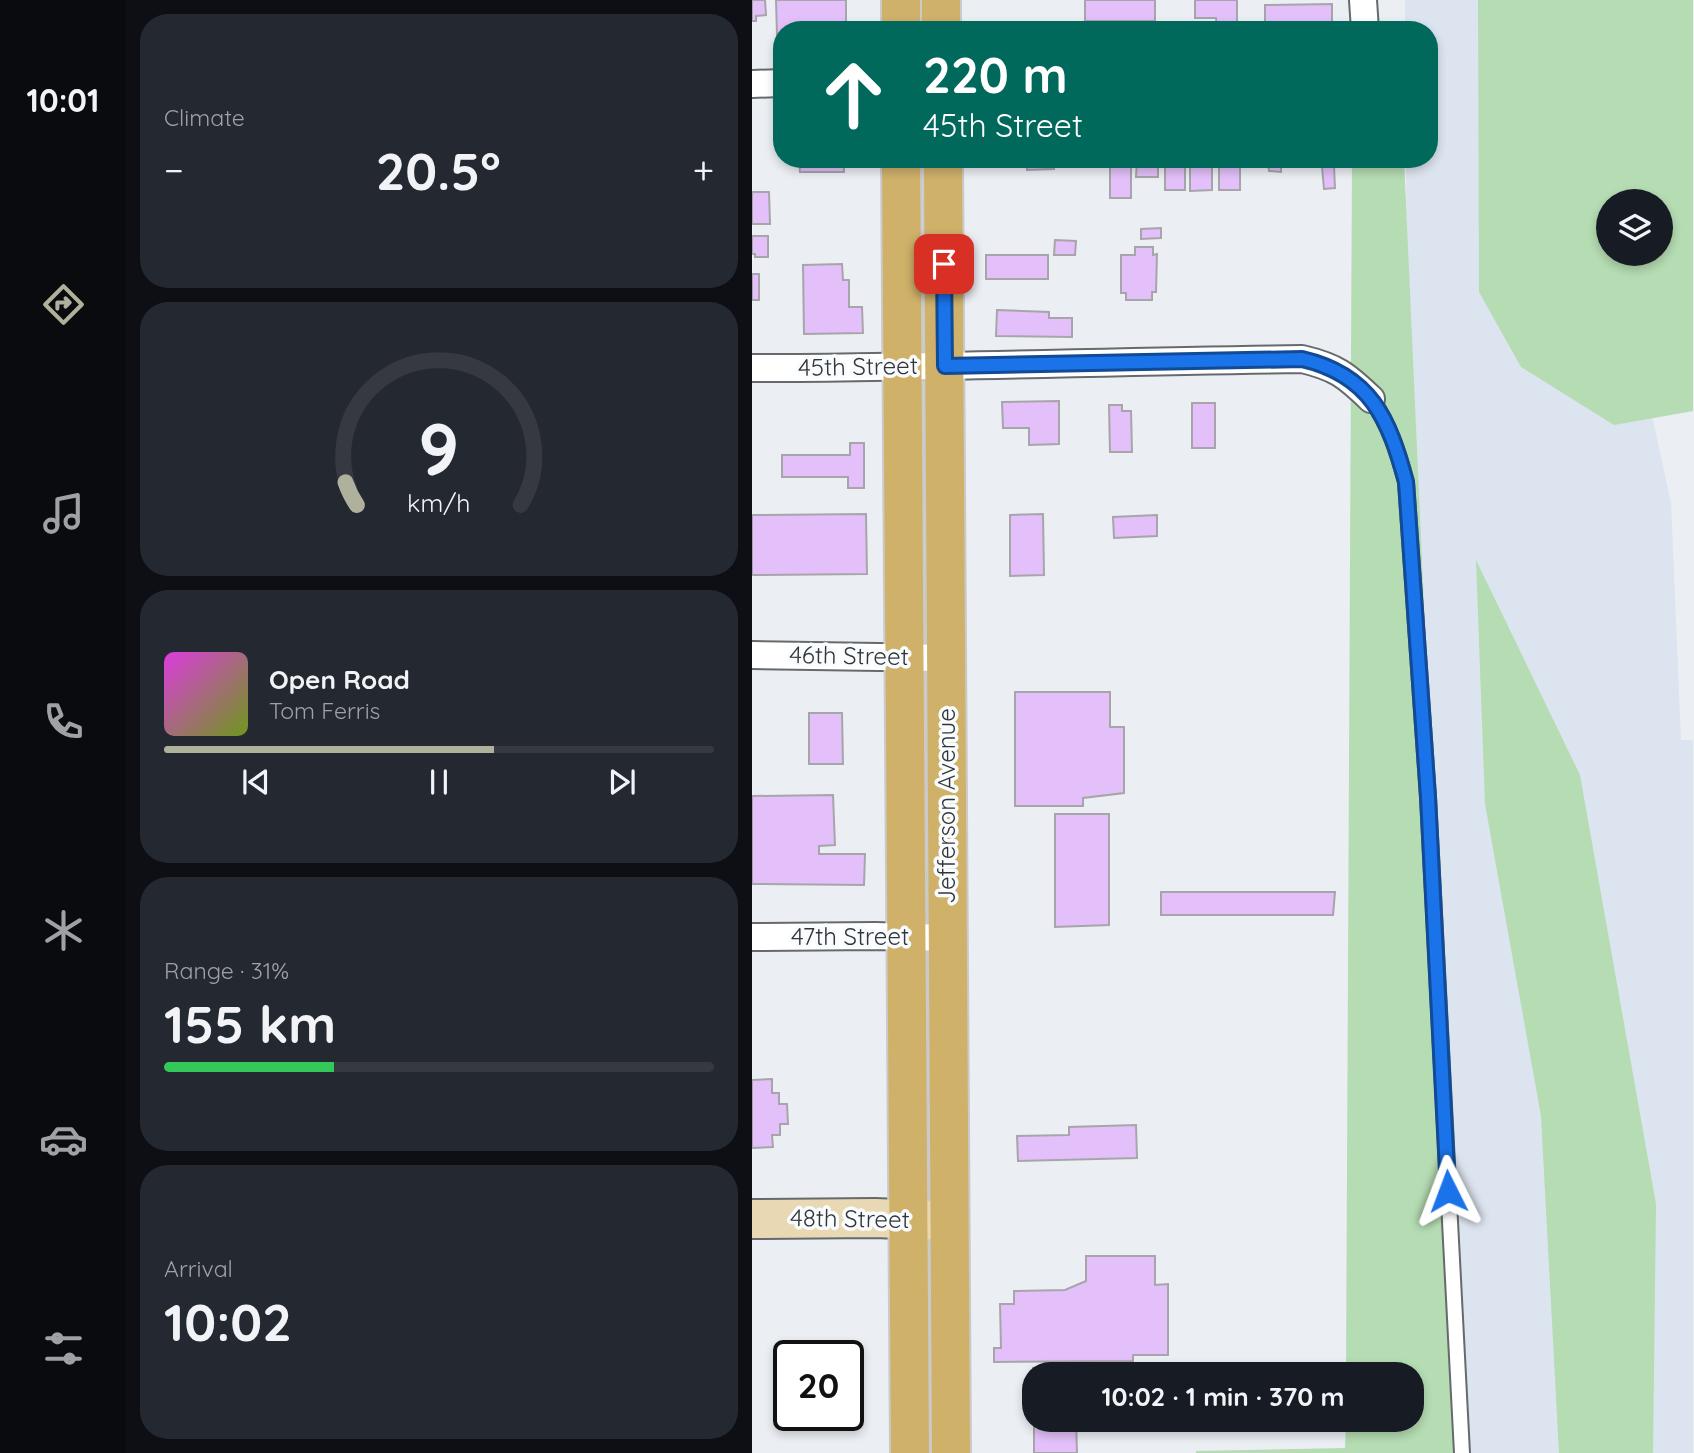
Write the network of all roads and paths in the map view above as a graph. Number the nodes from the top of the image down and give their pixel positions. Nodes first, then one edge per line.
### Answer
1 (901, 0) edge
2 (941, 0) edge
3 (1363, 0) edge
4 (901, 21) edge
5 (942, 21) edge
6 (1364, 21) edge
7 (773, 83) edge
8 (752, 84) edge
9 (901, 168) edge
10 (943, 168) edge
11 (945, 366) junction
12 (903, 367) junction
13 (752, 368) edge
14 (1371, 399) joint
15 (752, 655) edge
16 (904, 656) junction
17 (946, 658) junction
18 (752, 937) edge
19 (906, 937) junction
20 (948, 938) junction
21 (752, 1219) edge
22 (908, 1219) junction
23 (949, 1221) junction
24 (910, 1453) edge
25 (951, 1453) edge
26 (1462, 1453) edge

1 - 4 main road
2 - 5 main road
3 - 6 street
7 - 8 street
9 - 12 main road, Jefferson Avenue
10 - 11 main road, Jefferson Avenue
11 - 12 street, 45th Street
11 - 14 street, 45th Street
11 - 17 main road, Jefferson Avenue
12 - 13 street, 45th Street
12 - 16 main road, Jefferson Avenue
14 - 26 lane
15 - 16 street, 46th Street
16 - 17 street, 46th Street
16 - 19 main road, Jefferson Avenue
17 - 20 main road, Jefferson Avenue
18 - 19 street, 47th Street
19 - 20 street, 47th Street
19 - 22 main road, Jefferson Avenue
20 - 23 main road, Jefferson Avenue
21 - 22 street, 48th Street
22 - 23 street, 48th Street
22 - 24 main road, Jefferson Avenue
23 - 25 main road, Jefferson Avenue

